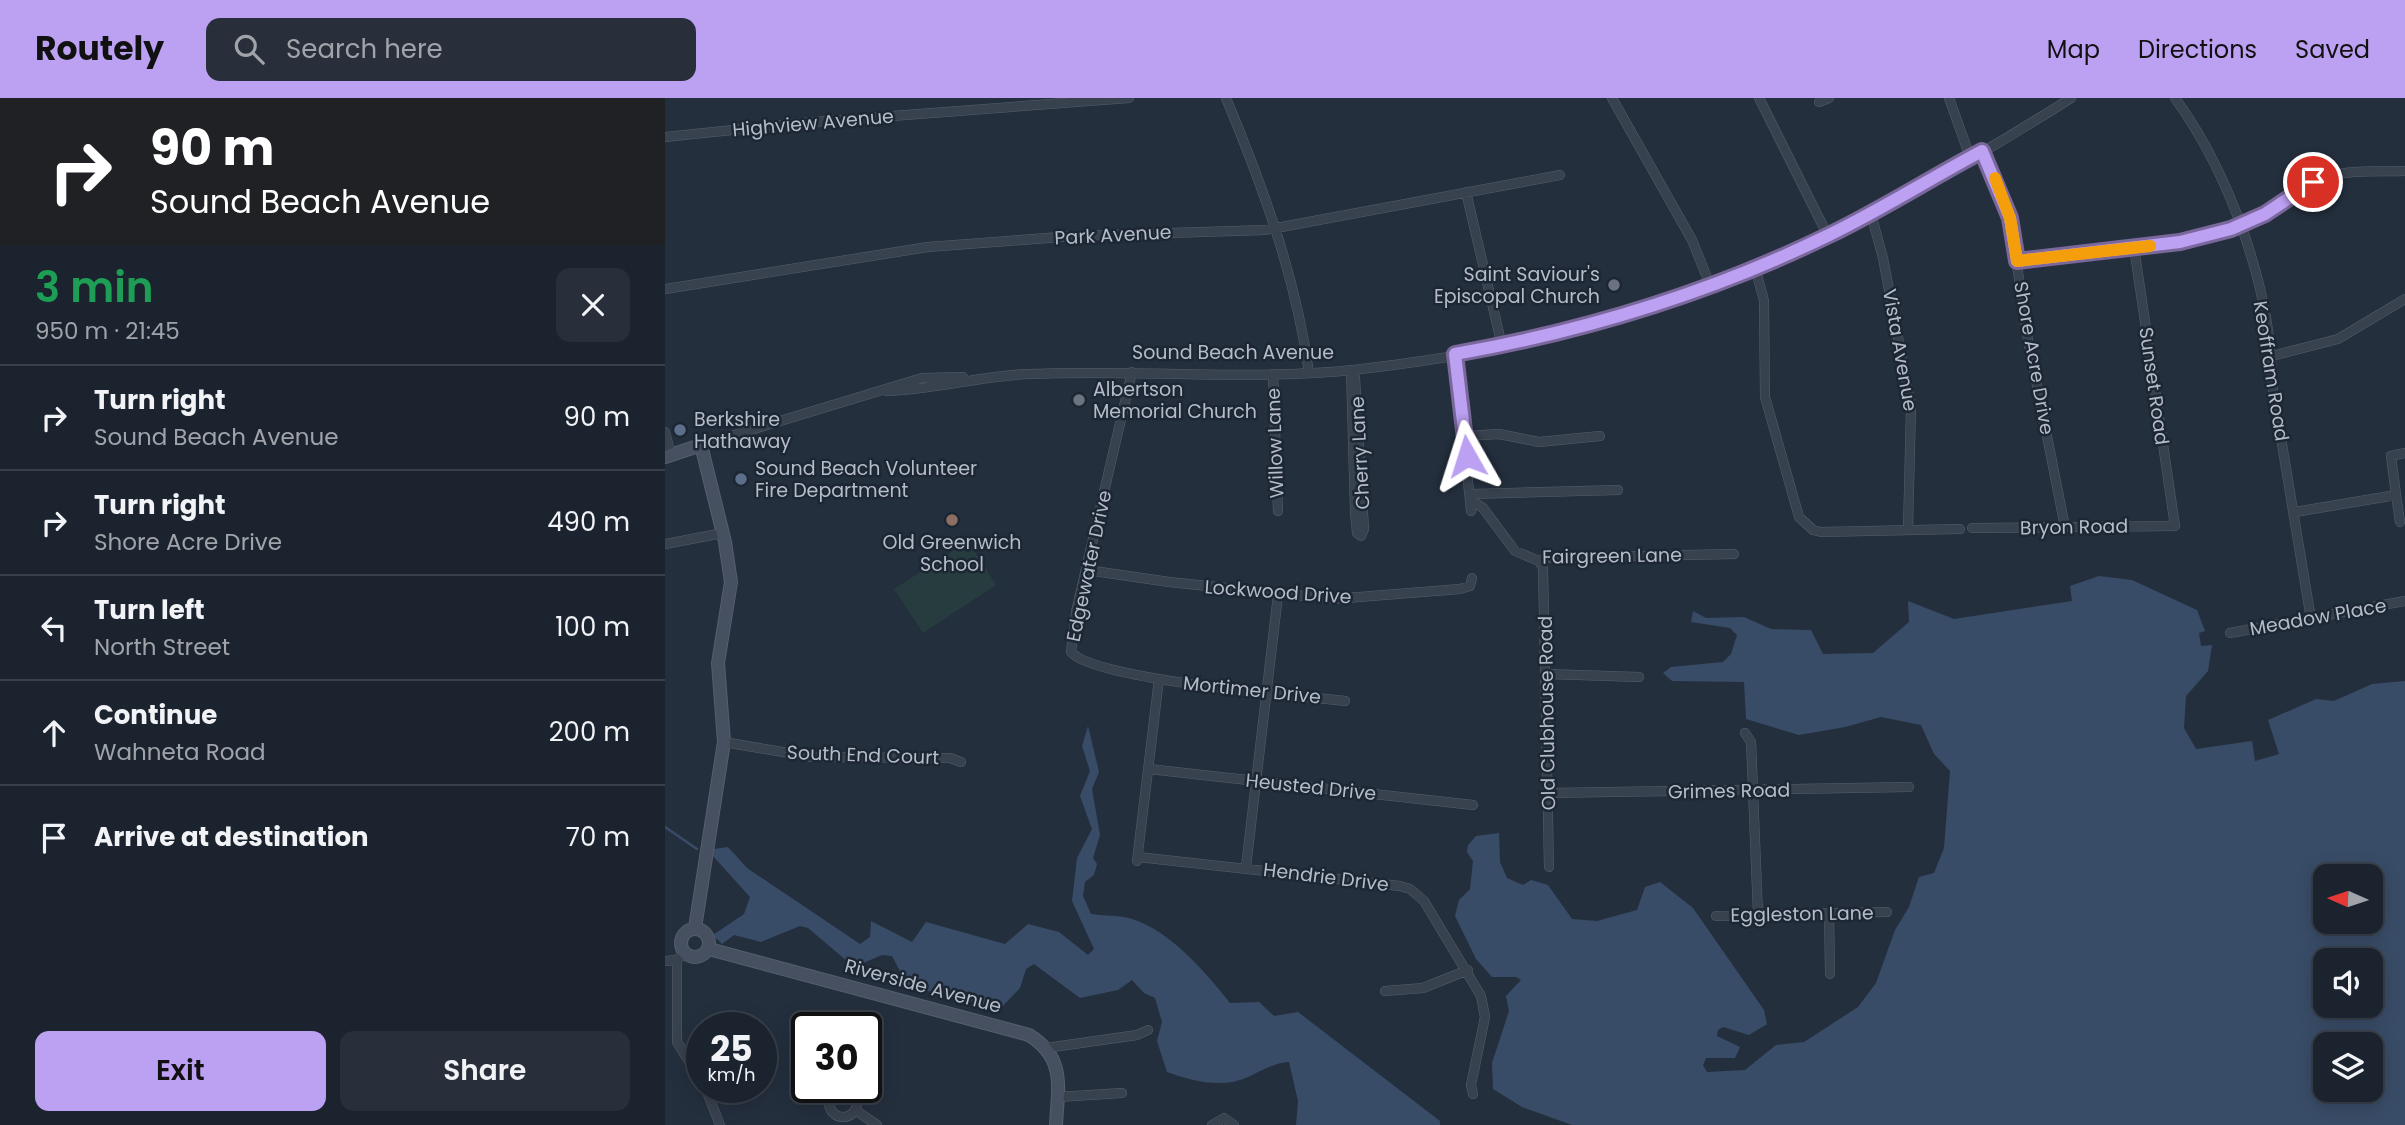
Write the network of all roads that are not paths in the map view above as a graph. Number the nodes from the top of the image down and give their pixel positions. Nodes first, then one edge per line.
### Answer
1 (1129, 98) edge
2 (1226, 98) edge
3 (1612, 98) edge
4 (1759, 98) edge
5 (1829, 98) edge
6 (1949, 98) edge
7 (2071, 98) edge
8 (2175, 98) edge
9 (1819, 102) dead end
10 (665, 137) edge
11 (1982, 151) junction
12 (1970, 157) junction
13 (2405, 171) edge
14 (1560, 174) dead end
15 (1466, 192) junction
16 (1871, 214) junction
17 (2242, 222) junction
18 (1276, 228) junction
19 (1828, 236) junction
20 (2134, 247) junction
21 (2017, 261) junction
22 (1755, 267) junction
23 (1710, 285) junction
24 (665, 289) edge
25 (2405, 299) edge
26 (1502, 346) junction
27 (1455, 354) junction
28 (2272, 356) junction
29 (1351, 370) junction
30 (1132, 372) junction
31 (1309, 373) junction
32 (1273, 374) junction
33 (928, 377) junction
34 (969, 378) junction
35 (917, 386) junction
36 (932, 387) junction
37 (665, 432) edge
38 (1465, 436) junction
39 (1599, 436) dead end
40 (701, 445) junction
41 (2405, 453) edge
42 (668, 456) edge
43 (1618, 490) dead end
44 (2396, 495) junction
45 (1472, 502) junction
46 (1278, 511) dead end
47 (2295, 512) junction
48 (2400, 522) dead end
49 (2175, 526) joint
50 (2065, 527) junction
51 (1960, 528) dead end
52 (1972, 528) dead end
53 (1909, 530) junction
54 (723, 533) junction
55 (665, 544) edge
56 (1734, 554) dead end
57 (1539, 561) junction
58 (1087, 570) junction
59 (1471, 582) dead end
60 (1278, 595) junction
61 (2405, 601) edge
62 (2311, 619) junction
63 (2230, 633) dead end
64 (1547, 674) junction
65 (1639, 677) dead end
66 (1159, 679) junction
67 (1265, 693) junction
68 (1345, 701) dead end
69 (1745, 733) dead end
70 (724, 742) junction
71 (961, 762) dead end
72 (1149, 769) junction
73 (1255, 781) junction
74 (1909, 788) dead end
75 (1753, 790) junction
76 (1549, 793) junction
77 (1473, 805) dead end
78 (1246, 867) junction
79 (1549, 867) dead end
80 (1887, 912) dead end
81 (1829, 913) junction
82 (1716, 915) dead end
83 (1758, 915) junction
84 (695, 928) junction
85 (709, 949) junction
86 (680, 956) junction
87 (665, 961) edge
88 (1468, 970) junction
89 (1830, 974) dead end
90 (1385, 991) dead end
91 (1148, 1030) dead end
92 (1046, 1048) junction
93 (686, 1056) edge
94 (1122, 1093) dead end
95 (1473, 1094) dead end
96 (1058, 1097) junction
97 (711, 1103) edge
98 (855, 1110) dead end
99 (720, 1125) edge
100 (877, 1125) edge
101 (1056, 1125) edge
102 (1212, 1125) edge
103 (1234, 1125) edge

1 - 10 street, Highview Avenue
2 - 18 street
3 - 23 street
4 - 19 street
5 - 9 street
6 - 12 street
7 - 11 street, Sound Beach Avenue
8 - 17 street, Keoffram Road
11 - 12 street, Sound Beach Avenue
11 - 21 street, Shore Acre Drive
12 - 16 street, Sound Beach Avenue
13 - 17 street
14 - 15 street, Park Avenue
15 - 18 street, Park Avenue
15 - 26 street
16 - 19 street, Sound Beach Avenue
16 - 53 street, Vista Avenue
17 - 20 street
17 - 28 street, Keoffram Road
18 - 24 street, Park Avenue
18 - 31 street
19 - 22 street, Sound Beach Avenue
20 - 21 street
20 - 49 street, Sunset Road
21 - 50 street, Shore Acre Drive
22 - 23 street, Sound Beach Avenue
22 - 53 street
23 - 26 street, Sound Beach Avenue
25 - 28 street
26 - 27 street, Sound Beach Avenue
27 - 29 street, Sound Beach Avenue
27 - 38 street
28 - 47 street, Keoffram Road
29 - 29 street, Cherry Lane
29 - 31 street, Sound Beach Avenue
30 - 32 street, Sound Beach Avenue
30 - 34 street, Sound Beach Avenue
30 - 58 street, Edgewater Drive
31 - 32 street, Sound Beach Avenue
32 - 46 street, Willow Lane
33 - 34 street, Sound Beach Avenue
33 - 35 street, Sound Beach Avenue
33 - 36 street
34 - 36 street, Sound Beach Avenue
35 - 36 street, Sound Beach Avenue
35 - 40 street, Sound Beach Avenue
37 - 42 street
38 - 39 street
38 - 45 street
40 - 42 street, Sound Beach Avenue
40 - 54 street
41 - 44 street
43 - 45 street
44 - 47 street
44 - 48 street
45 - 57 street, Fairgreen Lane
47 - 62 street, Keoffram Road
49 - 50 street, Bryon Road
50 - 52 street, Bryon Road
51 - 53 street
54 - 55 street
54 - 70 street
56 - 57 street, Fairgreen Lane
57 - 64 street, Old Clubhouse Road
58 - 60 street, Lockwood Drive
58 - 66 street, Edgewater Drive
59 - 60 street, Lockwood Drive
60 - 67 street
61 - 62 street, Meadow Place
62 - 63 street, Meadow Place
64 - 65 street
64 - 76 street, Old Clubhouse Road
66 - 67 street, Mortimer Drive
66 - 72 street
67 - 68 street, Mortimer Drive
67 - 73 street
69 - 75 street
70 - 71 street, South End Court
70 - 84 street
72 - 73 street, Heusted Drive
72 - 78 street, Hendrie Drive
73 - 77 street, Heusted Drive
73 - 78 street
74 - 75 street, Grimes Road
75 - 76 street, Grimes Road
75 - 83 street
76 - 79 street, Old Clubhouse Road
78 - 88 street, Hendrie Drive
80 - 81 street, Eggleston Lane
81 - 83 street, Eggleston Lane
81 - 89 street
82 - 83 street, Eggleston Lane
84 - 85 street
84 - 86 street
85 - 86 street
85 - 92 street, Riverside Avenue
86 - 87 street
86 - 93 street
88 - 90 street
88 - 95 street, Hendrie Drive
91 - 92 street
92 - 96 street
94 - 96 street
96 - 101 street
97 - 99 street
98 - 100 street
102 - 103 street

